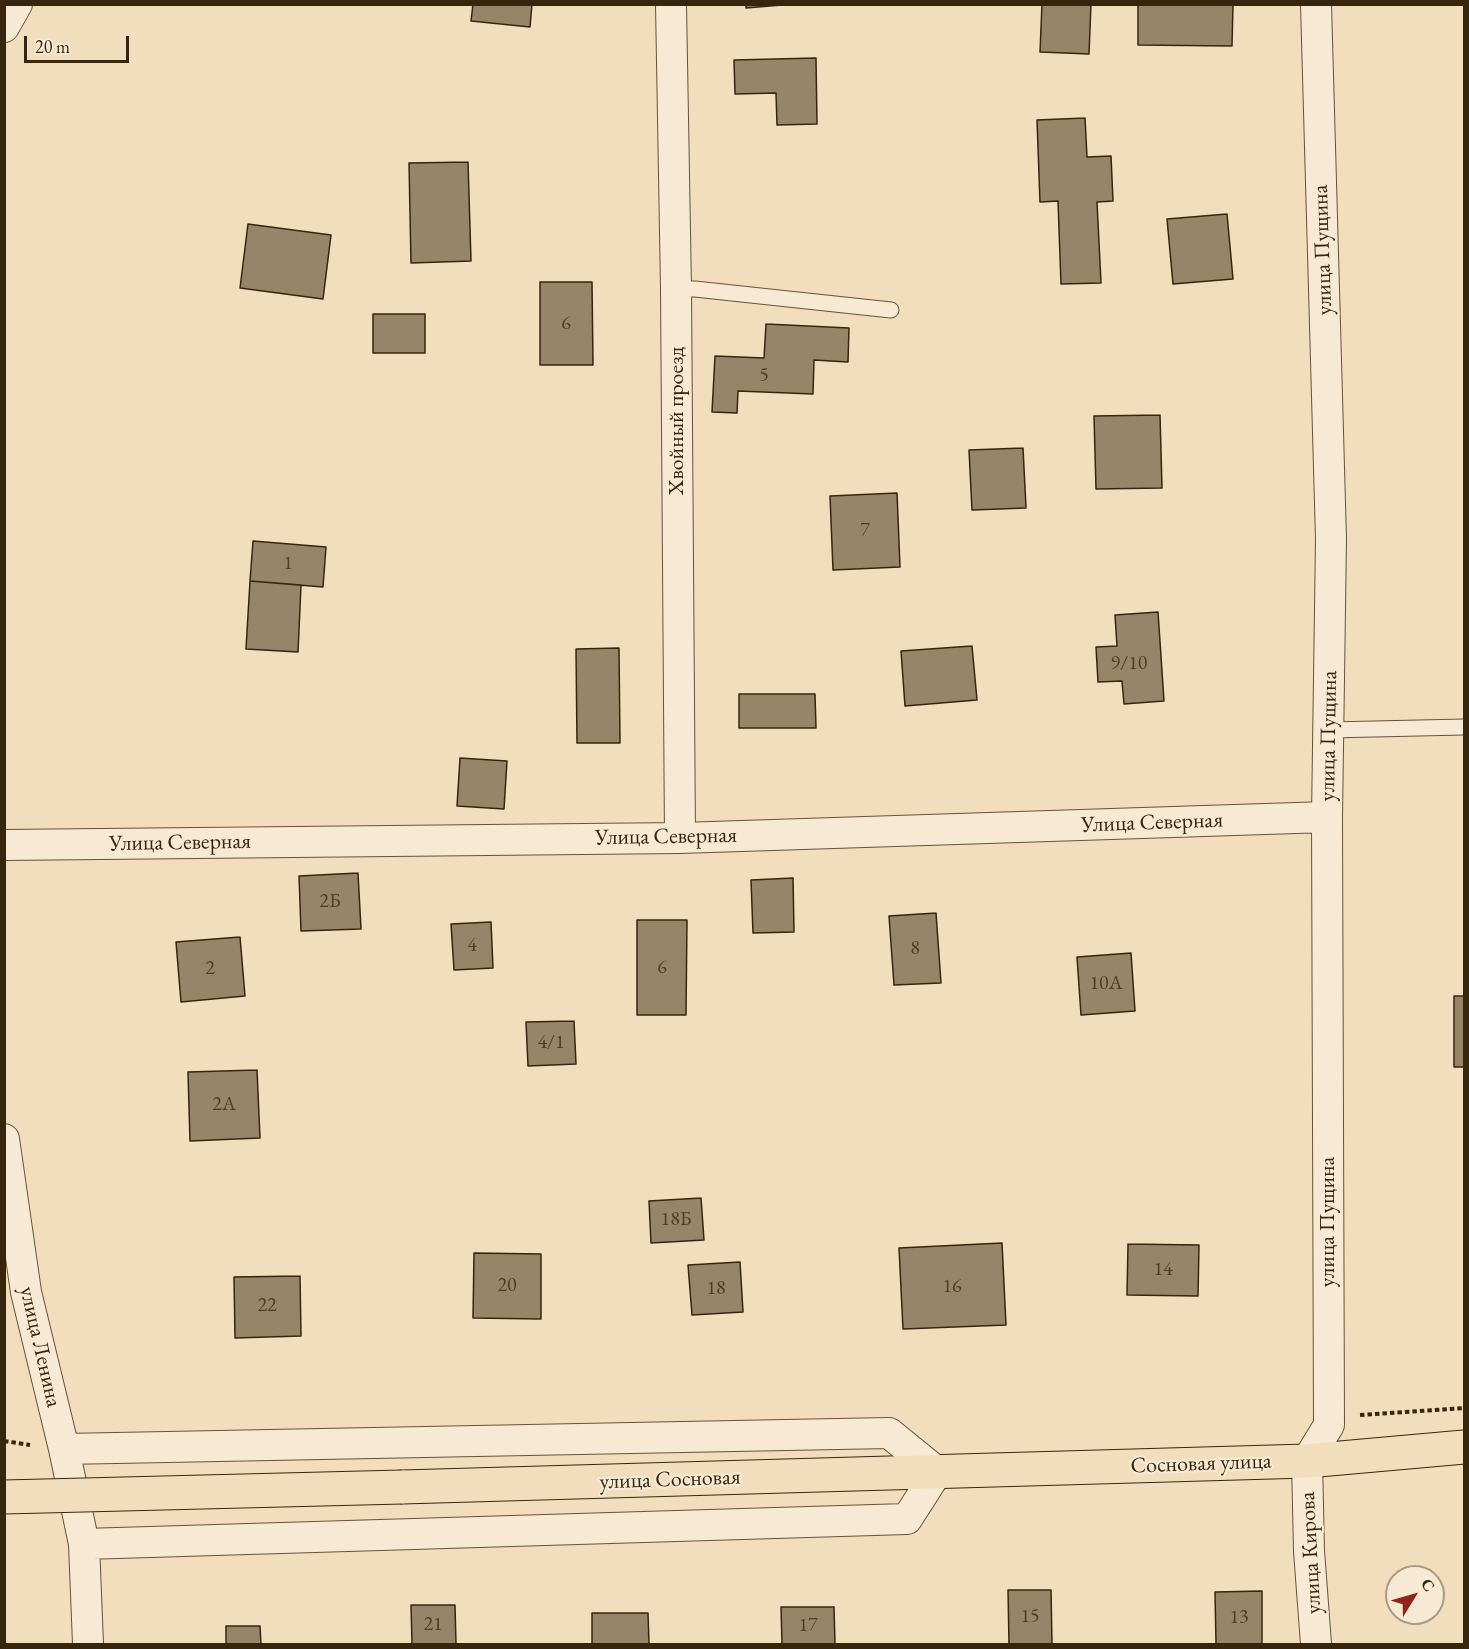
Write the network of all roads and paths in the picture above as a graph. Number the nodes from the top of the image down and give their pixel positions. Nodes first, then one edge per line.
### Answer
1 (17, 4) edge
2 (671, 4) edge
3 (1316, 4) edge
4 (4, 27) edge
5 (676, 289) junction
6 (891, 310) dead end
7 (1464, 727) edge
8 (1329, 730) junction
9 (1327, 817) junction
10 (680, 838) junction
11 (4, 845) edge
12 (4, 1139) edge
13 (1464, 1408) edge
14 (1329, 1425) junction
15 (1464, 1448) edge
16 (64, 1449) junction
17 (1307, 1461) junction
18 (938, 1472) junction
19 (4, 1497) edge
20 (84, 1544) junction
21 (88, 1644) edge
22 (1316, 1644) edge

1 - 4 street
2 - 5 street, Хвойный проезд
3 - 8 street, улица Пущина
5 - 6 lane
5 - 10 street, Хвойный проезд
7 - 8 lane
8 - 9 street, улица Пущина
9 - 10 street, Улица Северная
9 - 14 street, улица Пущина
10 - 11 street, Улица Северная
12 - 16 street, улица Ленина
13 - 14 path
14 - 17 street
15 - 17 main road, Сосновая улица
16 - 18 street
16 - 20 street, улица Ленина
17 - 18 main road, Сосновая улица
17 - 22 street, улица Кирова
18 - 19 main road, улица Сосновая, bridge
18 - 20 street
20 - 21 street, улица Ленина

